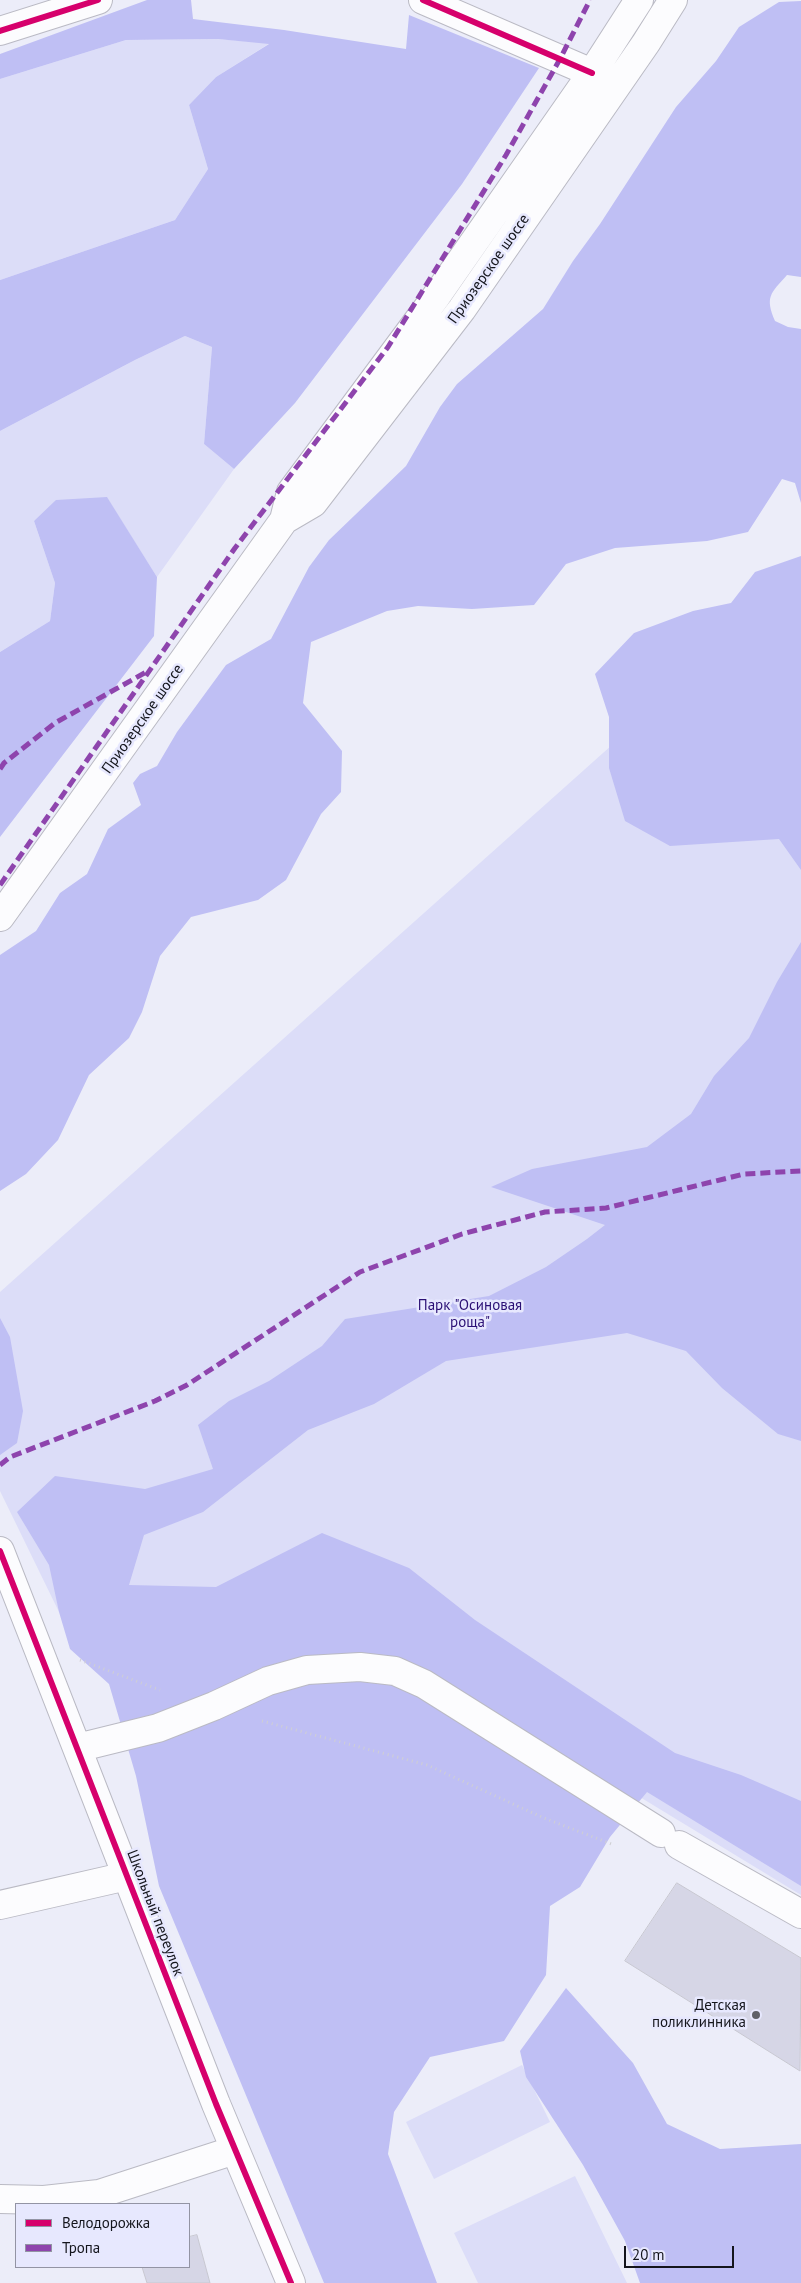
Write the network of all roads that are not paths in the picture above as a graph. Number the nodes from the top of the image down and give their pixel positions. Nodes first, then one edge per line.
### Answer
1 (98, 0) edge
2 (423, 0) edge
3 (639, 0) edge
4 (673, 0) edge
5 (0, 32) edge
6 (592, 73) junction
7 (284, 520) junction
8 (0, 917) edge
9 (2, 1560) edge
10 (77, 1748) junction
11 (127, 1876) junction
12 (0, 1905) edge
13 (801, 1914) edge
14 (235, 2150) junction
15 (0, 2199) edge
16 (291, 2283) edge

1 - 5 main road
2 - 6 main road
3 - 6 main road, Приозерское шоссе
4 - 7 main road, Приозерское шоссе
6 - 7 main road, Приозерское шоссе
7 - 8 main road, Приозерское шоссе
9 - 10 main road, Школьный переулок
10 - 11 main road, Школьный переулок
10 - 13 main road
11 - 12 main road
11 - 14 main road, Школьный переулок
14 - 15 main road
14 - 16 main road, Школьный переулок

